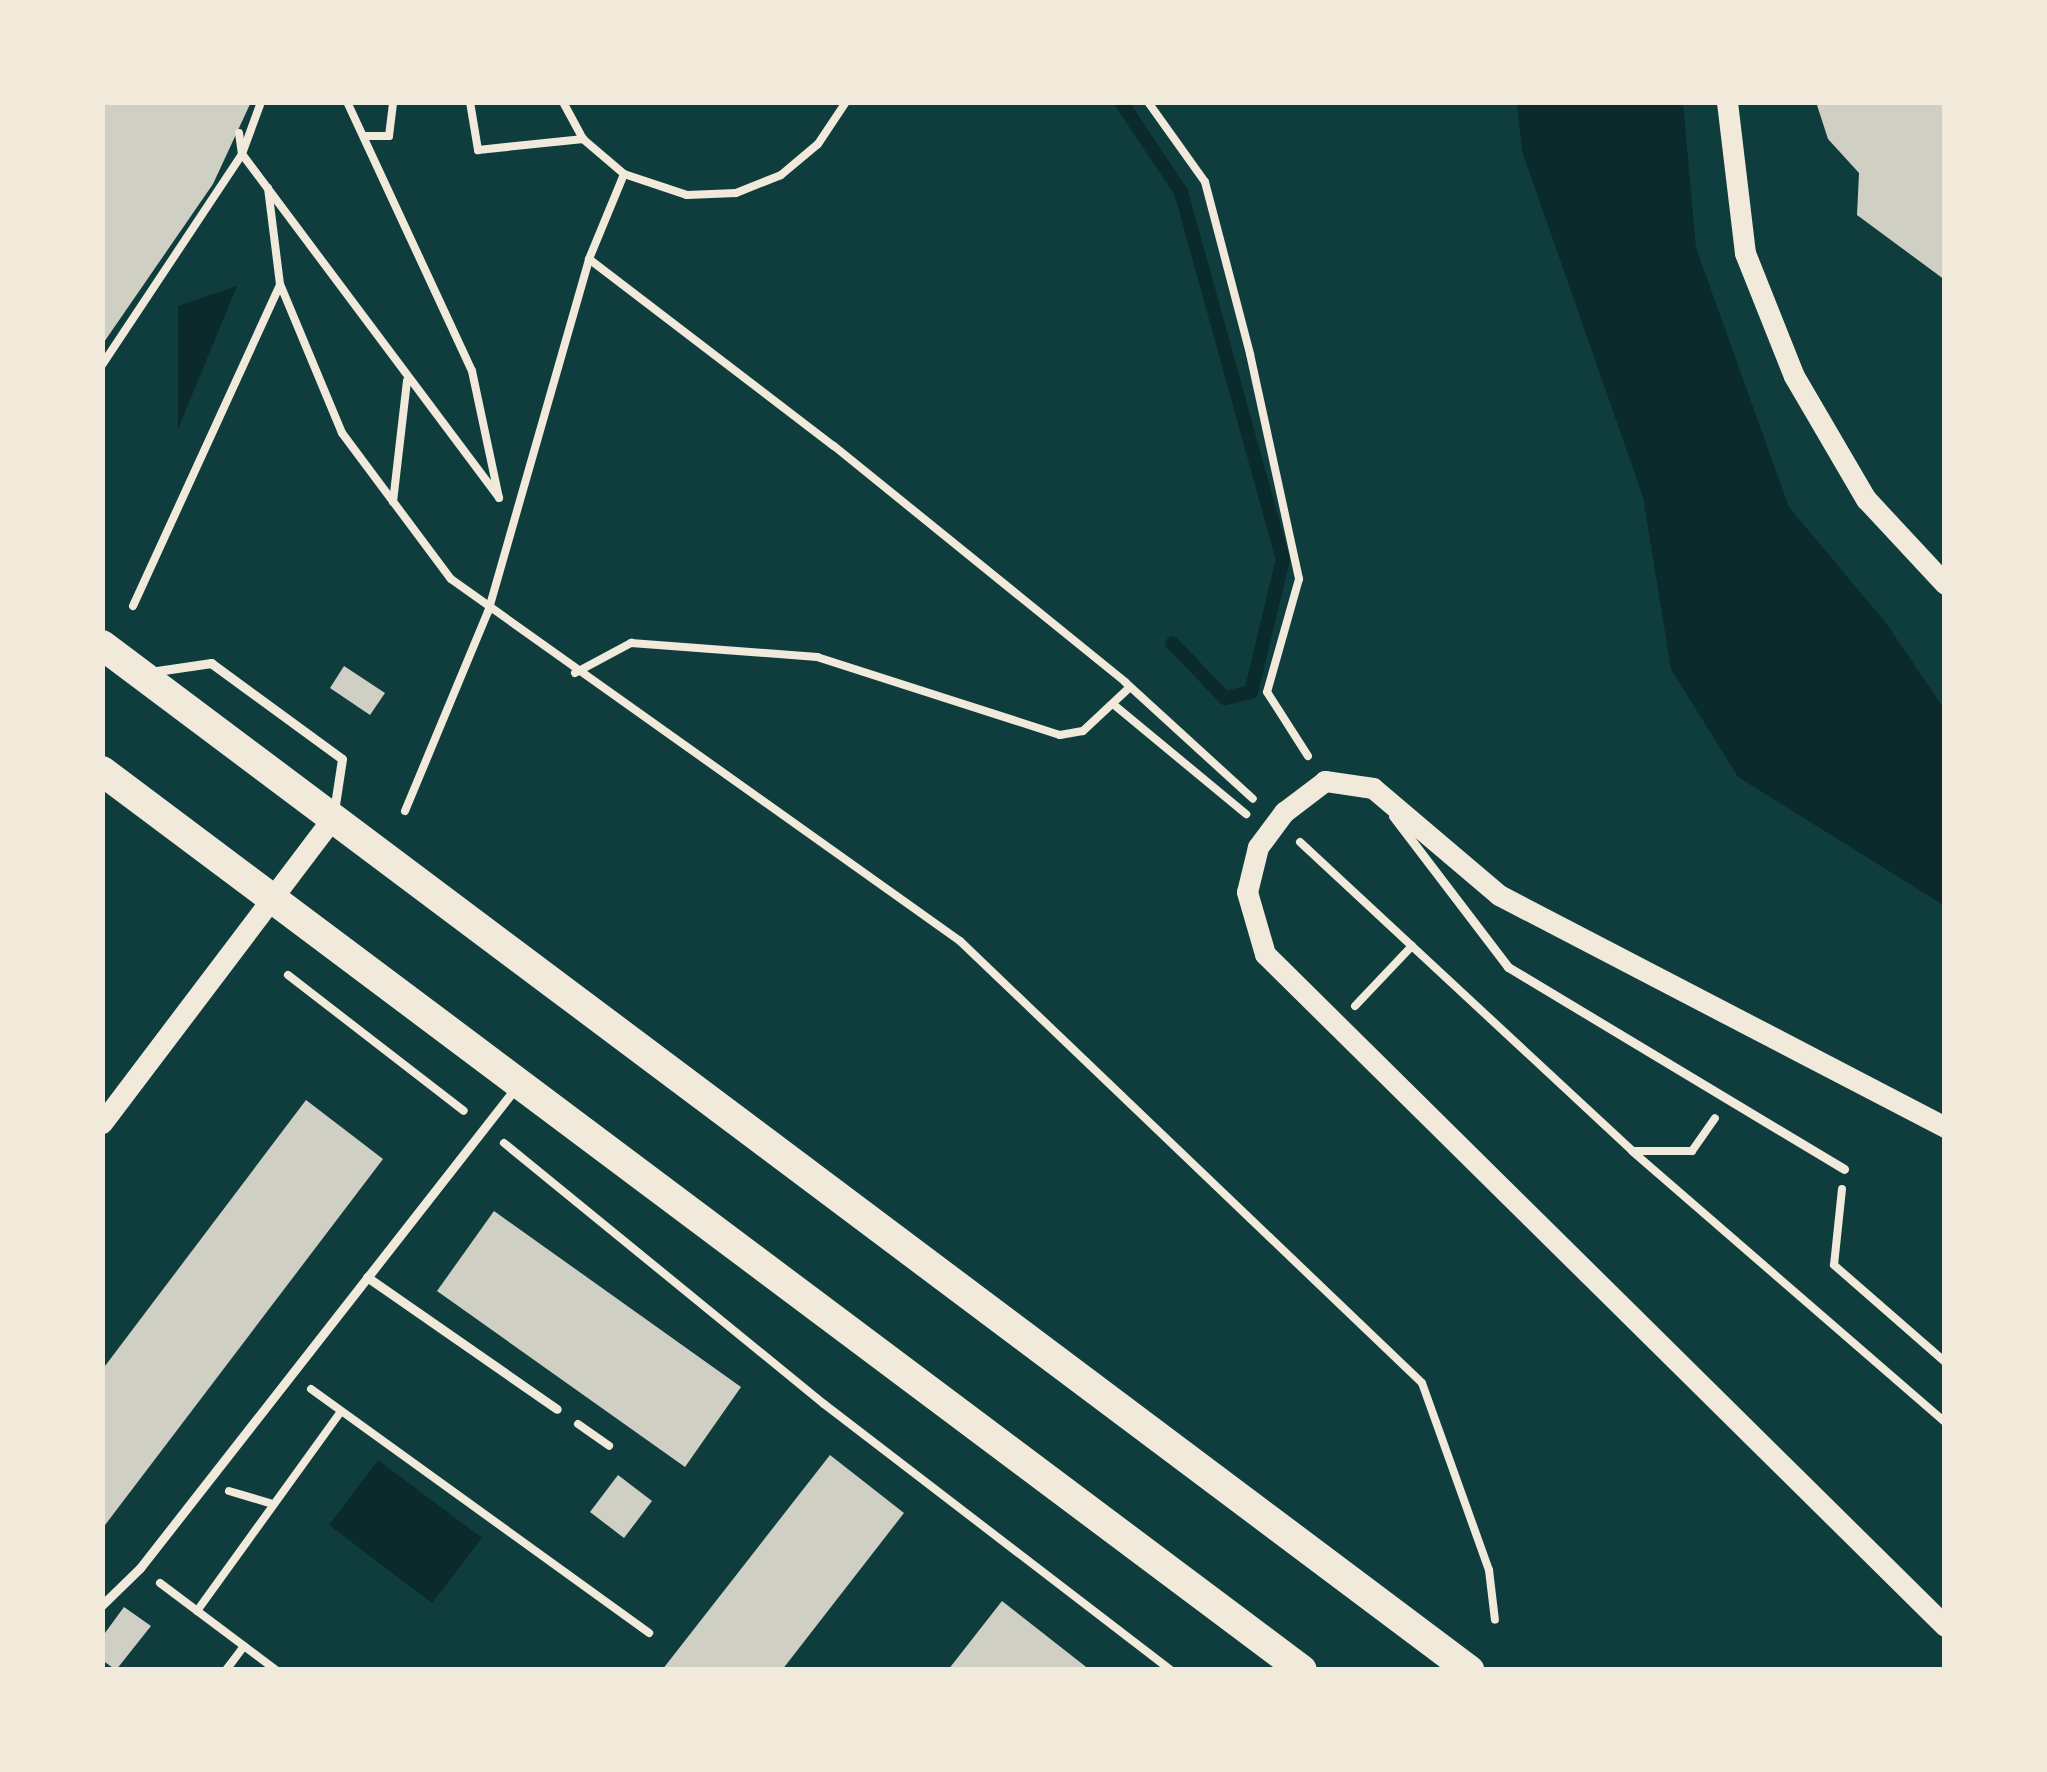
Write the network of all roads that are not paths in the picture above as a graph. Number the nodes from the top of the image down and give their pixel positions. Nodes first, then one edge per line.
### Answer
1 (1727, 102) edge
2 (1945, 584) edge
3 (102, 645) edge
4 (141, 674) junction
5 (102, 771) edge
6 (1373, 788) junction
7 (334, 816) junction
8 (274, 901) junction
9 (518, 1084) junction
10 (102, 1123) edge
11 (1945, 1127) edge
12 (1844, 1169) road end
13 (367, 1277) junction
14 (557, 1409) road end
15 (102, 1605) edge
16 (1945, 1626) edge
17 (1302, 1670) edge
18 (1469, 1670) edge

1 - 2 street
3 - 4 main road
4 - 7 main road
4 - 7 lane
5 - 8 main road
6 - 11 street
6 - 12 lane
6 - 16 street
7 - 8 street
7 - 18 main road
8 - 9 main road
8 - 10 street
9 - 13 lane
9 - 17 main road
13 - 14 lane
13 - 15 lane

